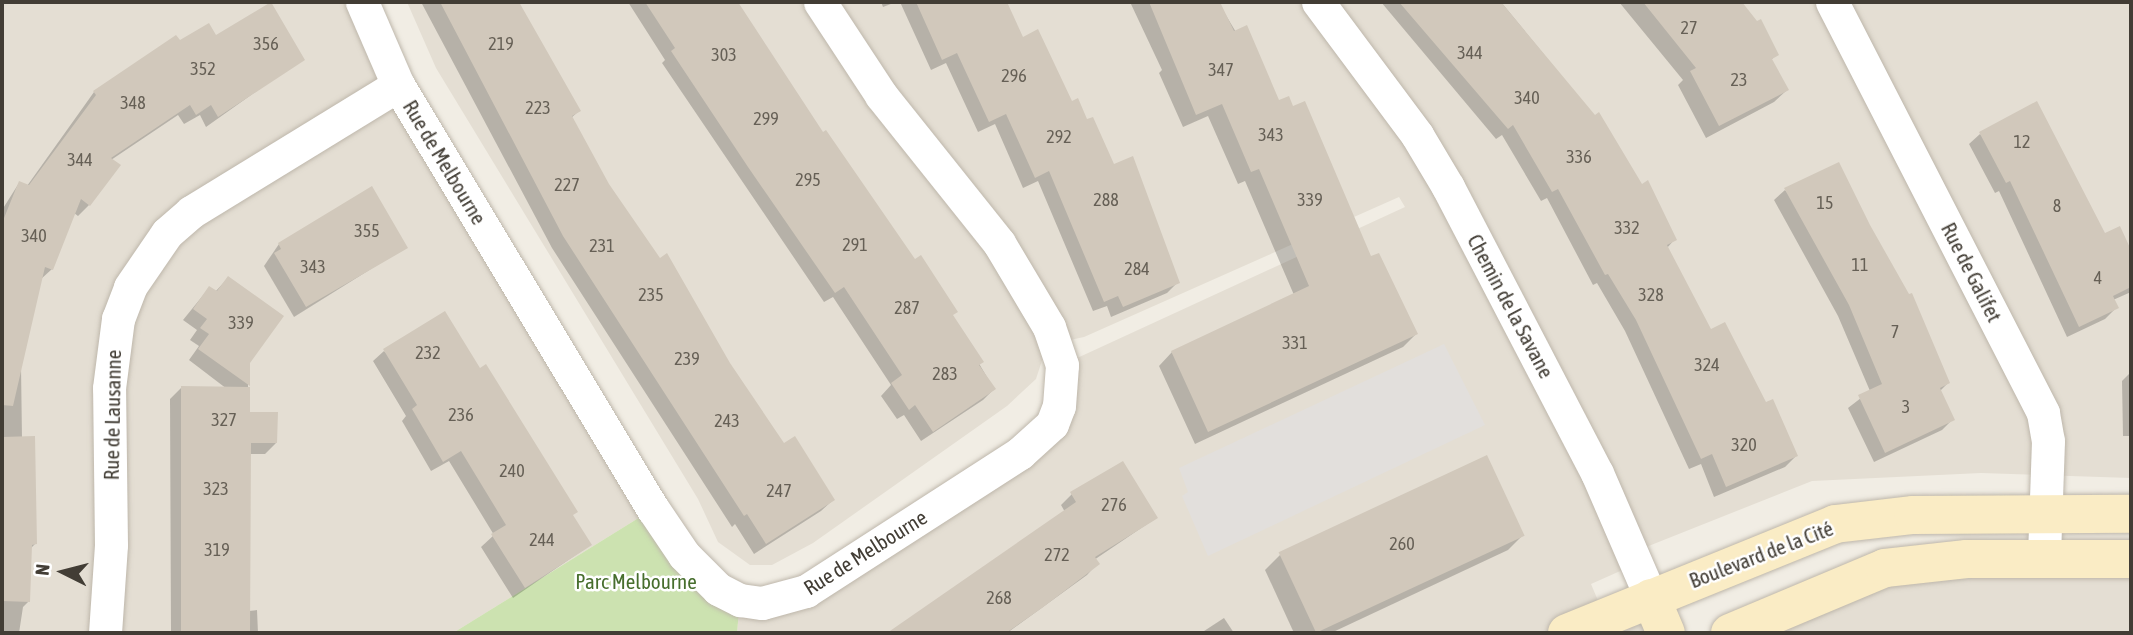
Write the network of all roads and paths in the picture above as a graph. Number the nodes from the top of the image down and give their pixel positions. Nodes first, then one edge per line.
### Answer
1 (362, 2) edge
2 (820, 2) edge
3 (1318, 2) edge
4 (1832, 2) edge
5 (398, 85) junction
6 (2048, 514) junction
7 (2131, 514) edge
8 (2043, 558) junction
9 (2131, 559) edge
10 (1651, 598) junction
11 (106, 633) edge
12 (1567, 633) edge
13 (1666, 633) edge
14 (1730, 633) edge

1 - 5 street, Rue de Melbourne
2 - 5 street, Rue de Melbourne
3 - 10 street, Chemin de la Savane
4 - 6 street, Rue de Galifet
5 - 11 street, Rue de Lausanne
6 - 7 street, Boulevard de la Cité
6 - 8 street, Rue de Galifet
6 - 10 street, Boulevard de la Cité
8 - 9 street
8 - 14 street
10 - 12 street, Boulevard de la Cité
10 - 13 street, Chemin de la Savane

